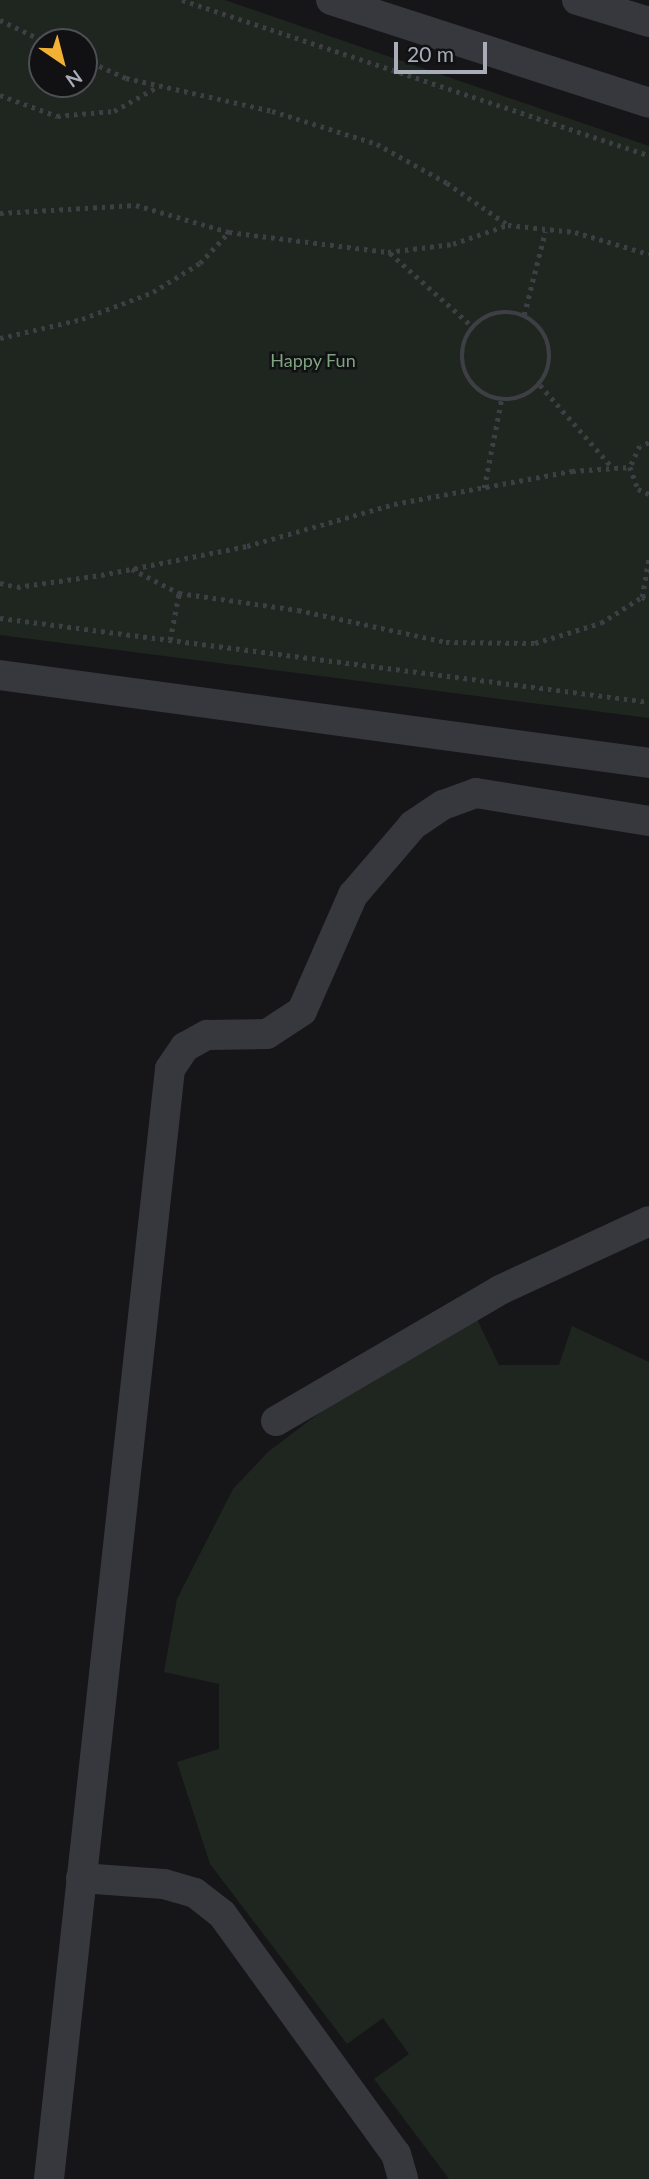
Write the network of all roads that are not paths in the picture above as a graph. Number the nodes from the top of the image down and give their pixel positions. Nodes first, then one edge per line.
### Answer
1 (331, 0) edge
2 (577, 0) edge
3 (649, 22) edge
4 (649, 103) edge
5 (0, 675) edge
6 (649, 763) edge
7 (649, 821) edge
8 (649, 1222) edge
9 (276, 1420) dead end
10 (81, 1878) junction
11 (49, 2179) edge
12 (403, 2179) edge

1 - 4 street
2 - 3 street
5 - 6 street
7 - 10 street
8 - 9 street
10 - 11 street
10 - 12 street

